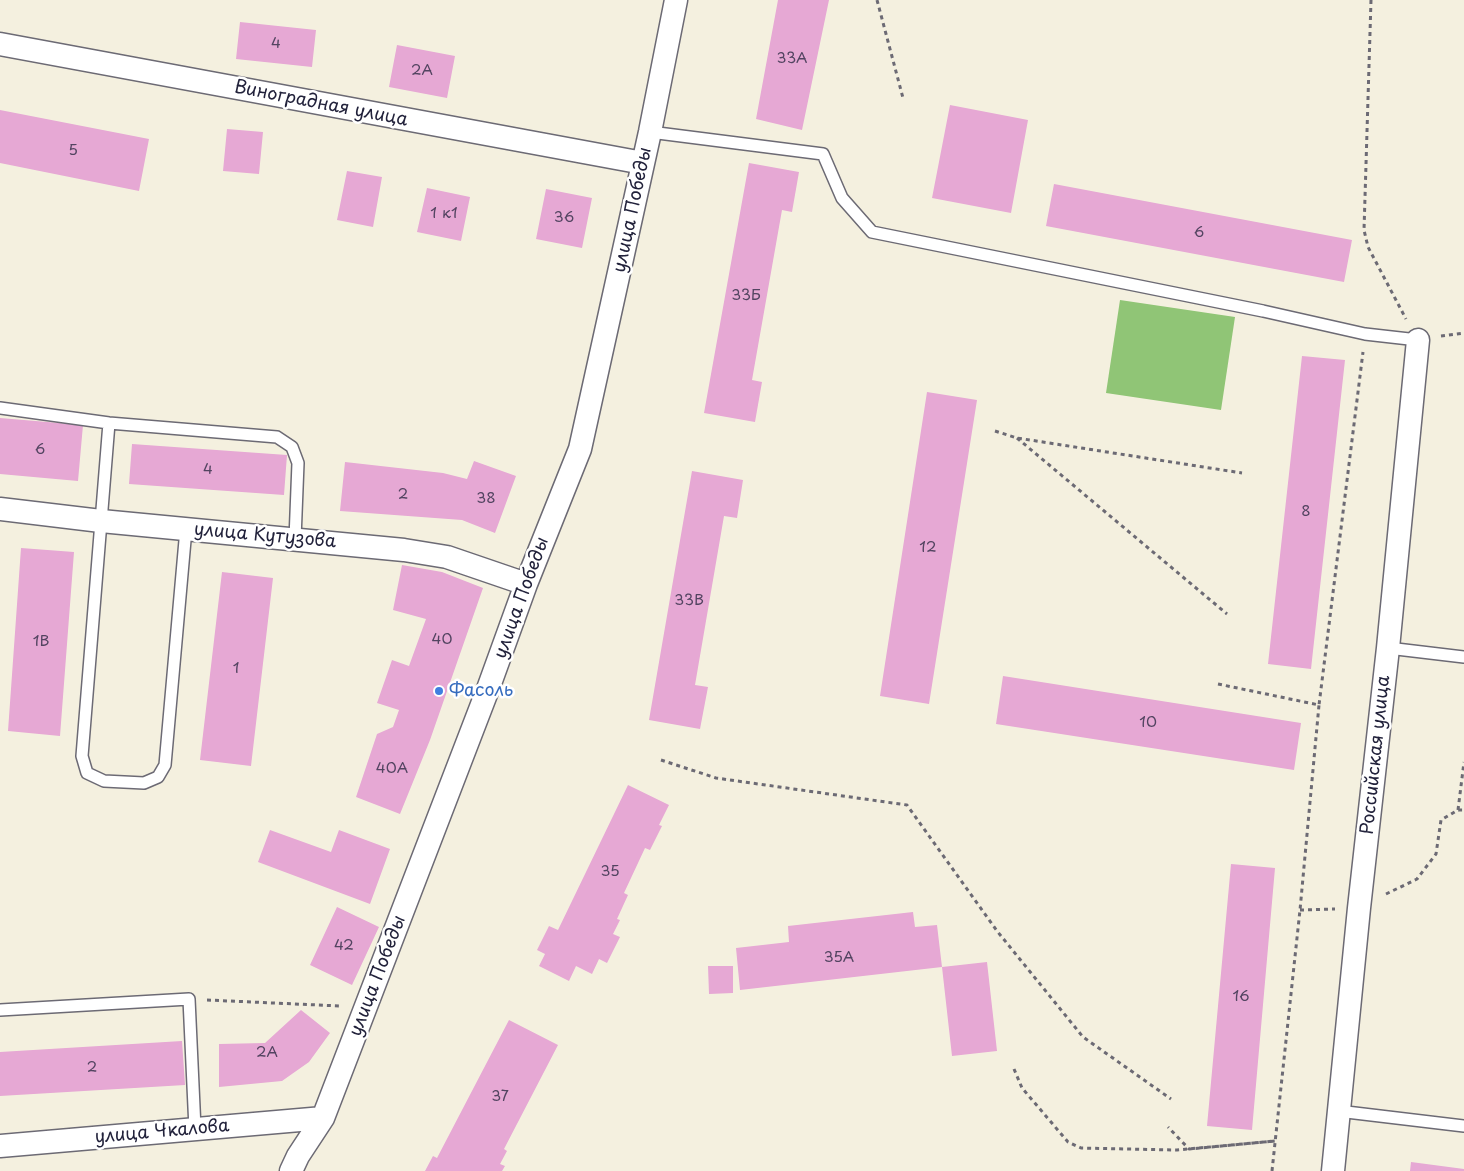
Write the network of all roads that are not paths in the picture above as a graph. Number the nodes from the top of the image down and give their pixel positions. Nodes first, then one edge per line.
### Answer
1 (676, 0) edge
2 (0, 44) edge
3 (650, 132) junction
4 (643, 163) junction
5 (1418, 340) joint
6 (0, 408) edge
7 (109, 423) junction
8 (0, 510) edge
9 (100, 521) junction
10 (186, 529) junction
11 (295, 538) junction
12 (526, 584) junction
13 (1388, 648) junction
14 (1464, 657) edge
15 (0, 1010) edge
16 (1338, 1111) junction
17 (324, 1118) junction
18 (1464, 1126) edge
19 (196, 1129) junction
20 (0, 1146) edge
21 (291, 1171) edge
22 (1333, 1171) edge

1 - 3 street, улица Победы
2 - 4 street, Виноградная улица
3 - 4 street, улица Победы
3 - 5 lane
4 - 12 street, улица Победы
5 - 13 street, Российская улица
6 - 7 lane
7 - 9 lane
7 - 11 lane
8 - 9 street, улица Кутузова
9 - 10 street, улица Кутузова
9 - 10 lane
10 - 11 street, улица Кутузова
11 - 12 street, улица Кутузова
12 - 17 street, улица Победы
13 - 14 lane
13 - 16 street, Российская улица
15 - 19 lane
16 - 18 lane
16 - 22 street, Российская улица
17 - 19 street, улица Чкалова
17 - 21 street, улица Победы
19 - 20 street, улица Чкалова

